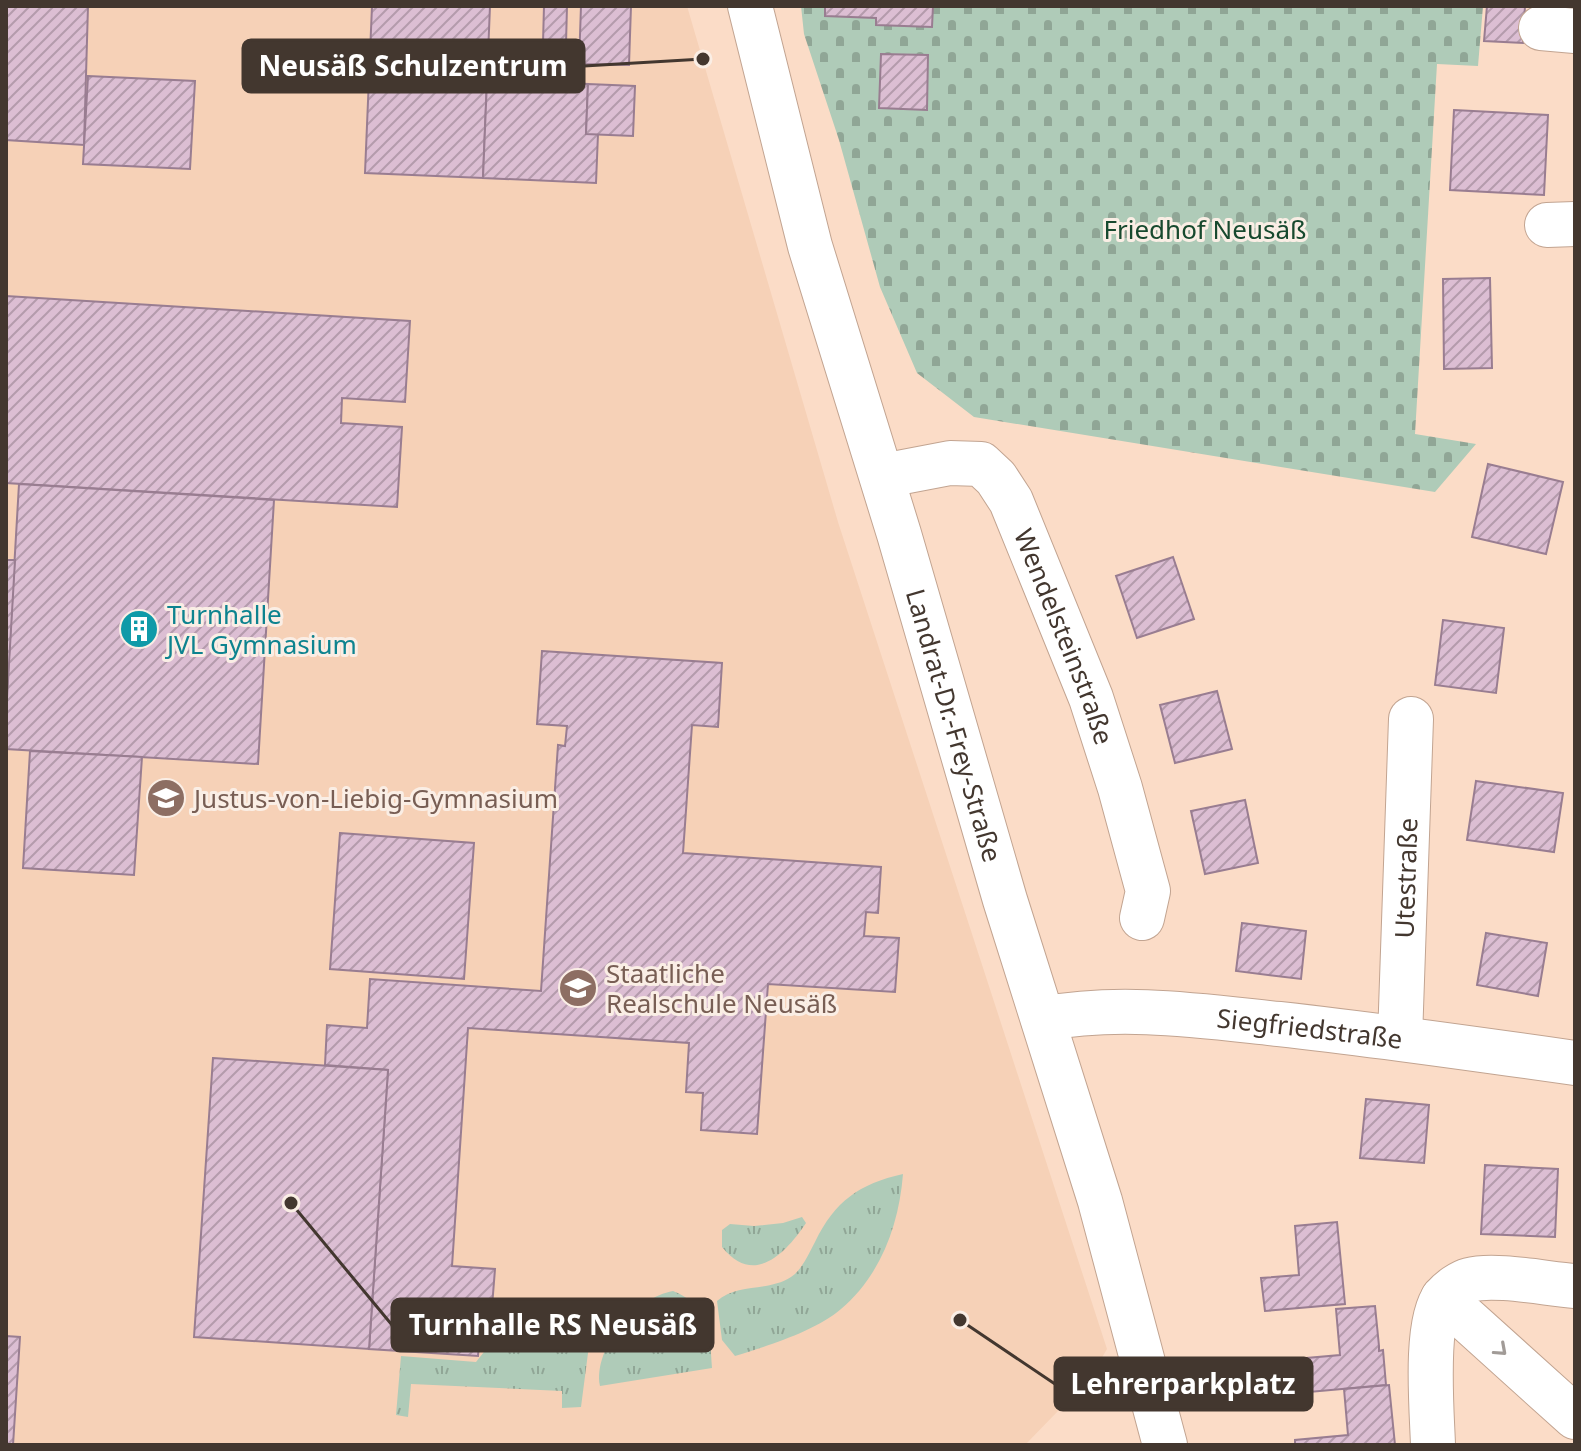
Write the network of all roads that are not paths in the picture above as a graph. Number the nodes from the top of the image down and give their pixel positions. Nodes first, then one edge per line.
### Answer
1 (750, 6) edge
2 (882, 476) junction
3 (1411, 719) dead end
4 (1142, 918) dead end
5 (1043, 1019) junction
6 (1400, 1038) junction
7 (1575, 1063) edge
8 (1575, 1286) edge
9 (1443, 1298) junction
10 (1575, 1417) edge
11 (1165, 1445) edge
12 (1433, 1445) edge

1 - 2 street, Landrat-Dr.-Frey-Straße
2 - 4 street, Wendelsteinstraße
2 - 5 street, Landrat-Dr.-Frey-Straße
3 - 6 street, Utestraße
5 - 6 street, Siegfriedstraße
5 - 11 street, Landrat-Dr.-Frey-Straße
6 - 7 street, Siegfriedstraße
8 - 9 street
9 -> 10 street
9 - 12 street

